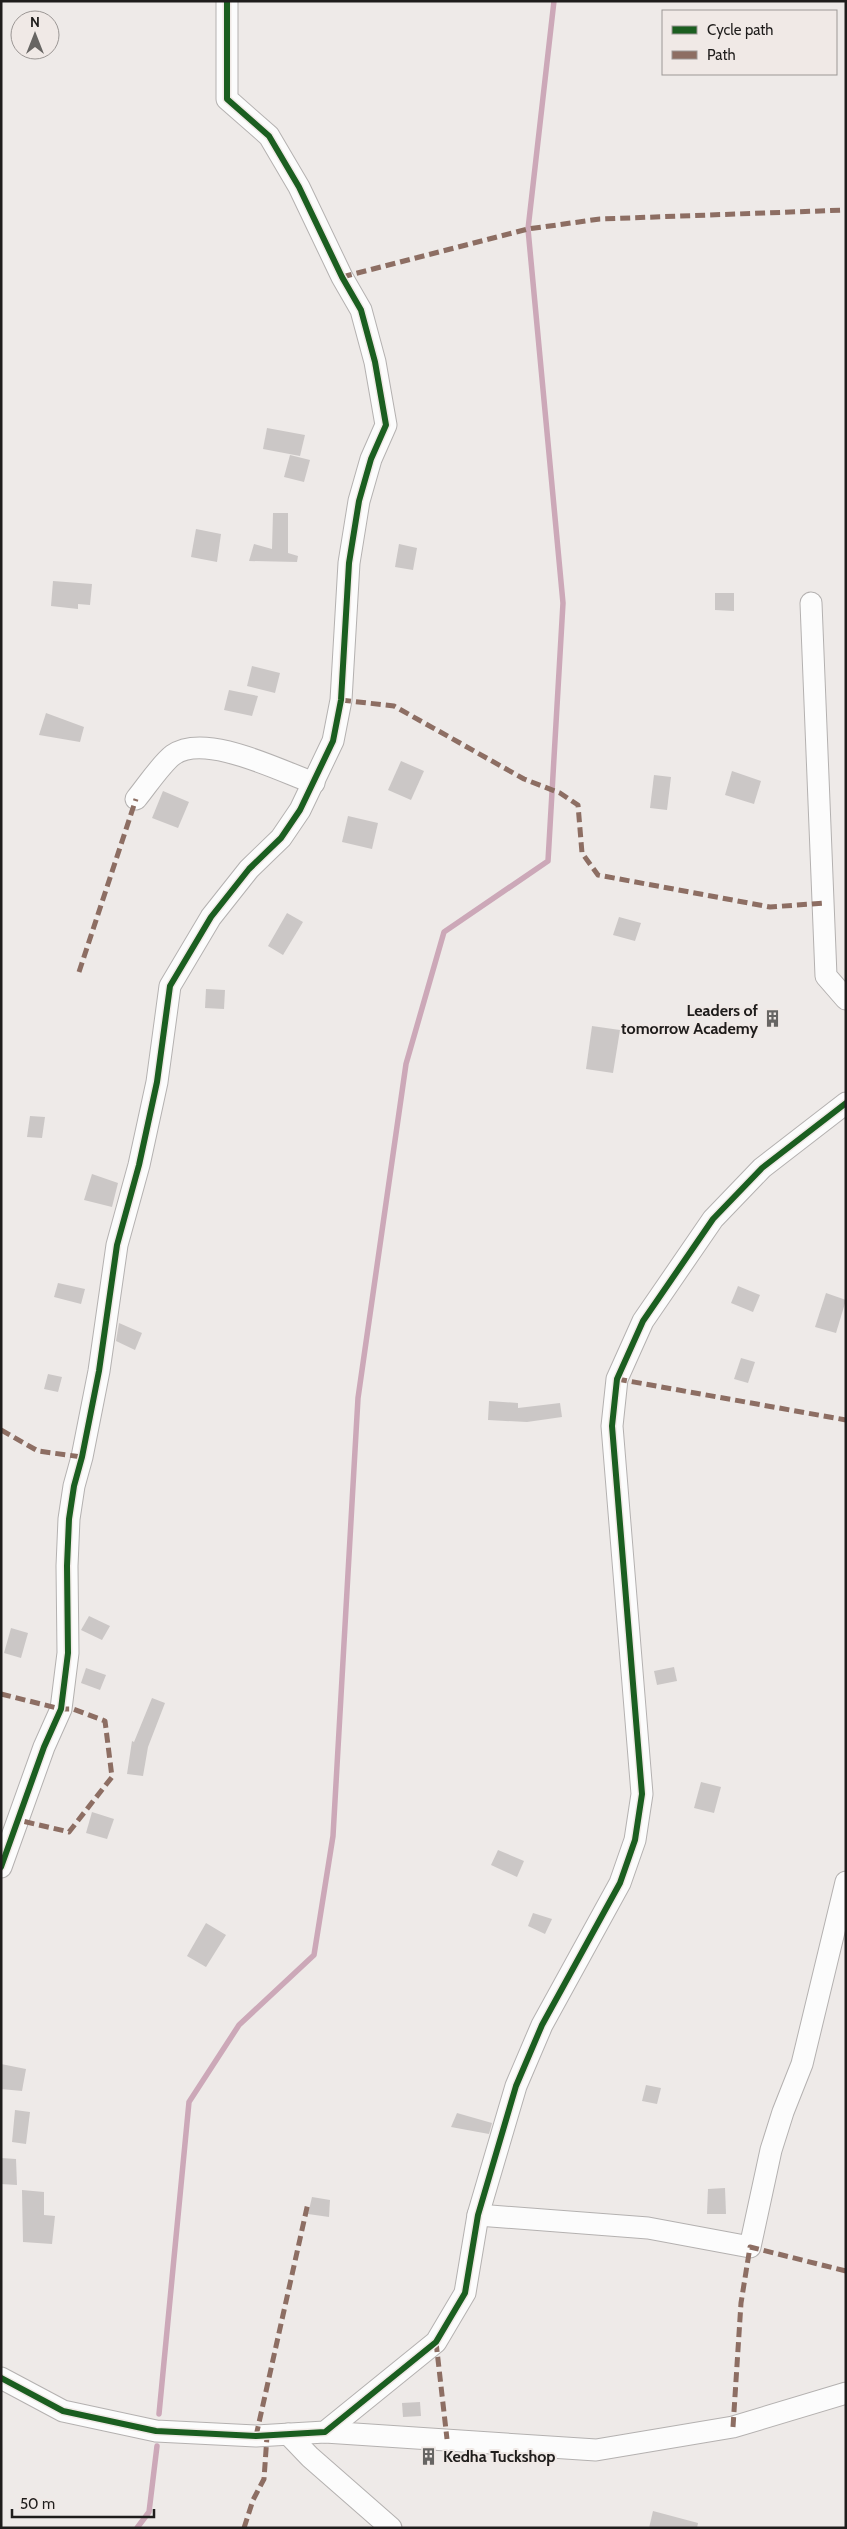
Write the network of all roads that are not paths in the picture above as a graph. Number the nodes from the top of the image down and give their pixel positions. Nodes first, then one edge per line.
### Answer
1 (227, 1) edge
2 (811, 602) dead end
3 (314, 783) junction
4 (136, 800) dead end
5 (846, 999) edge
6 (846, 1102) edge
7 (1, 1867) edge
8 (846, 1882) edge
9 (478, 2215) junction
10 (1, 2378) edge
11 (846, 2393) edge
12 (325, 2432) junction
13 (288, 2434) junction
14 (391, 2528) edge

1 - 3 street
2 - 5 street
3 - 4 street
3 - 7 street
6 - 9 street
8 - 9 street
9 - 12 street
10 - 13 street
11 - 12 street
12 - 13 street
13 - 14 street

